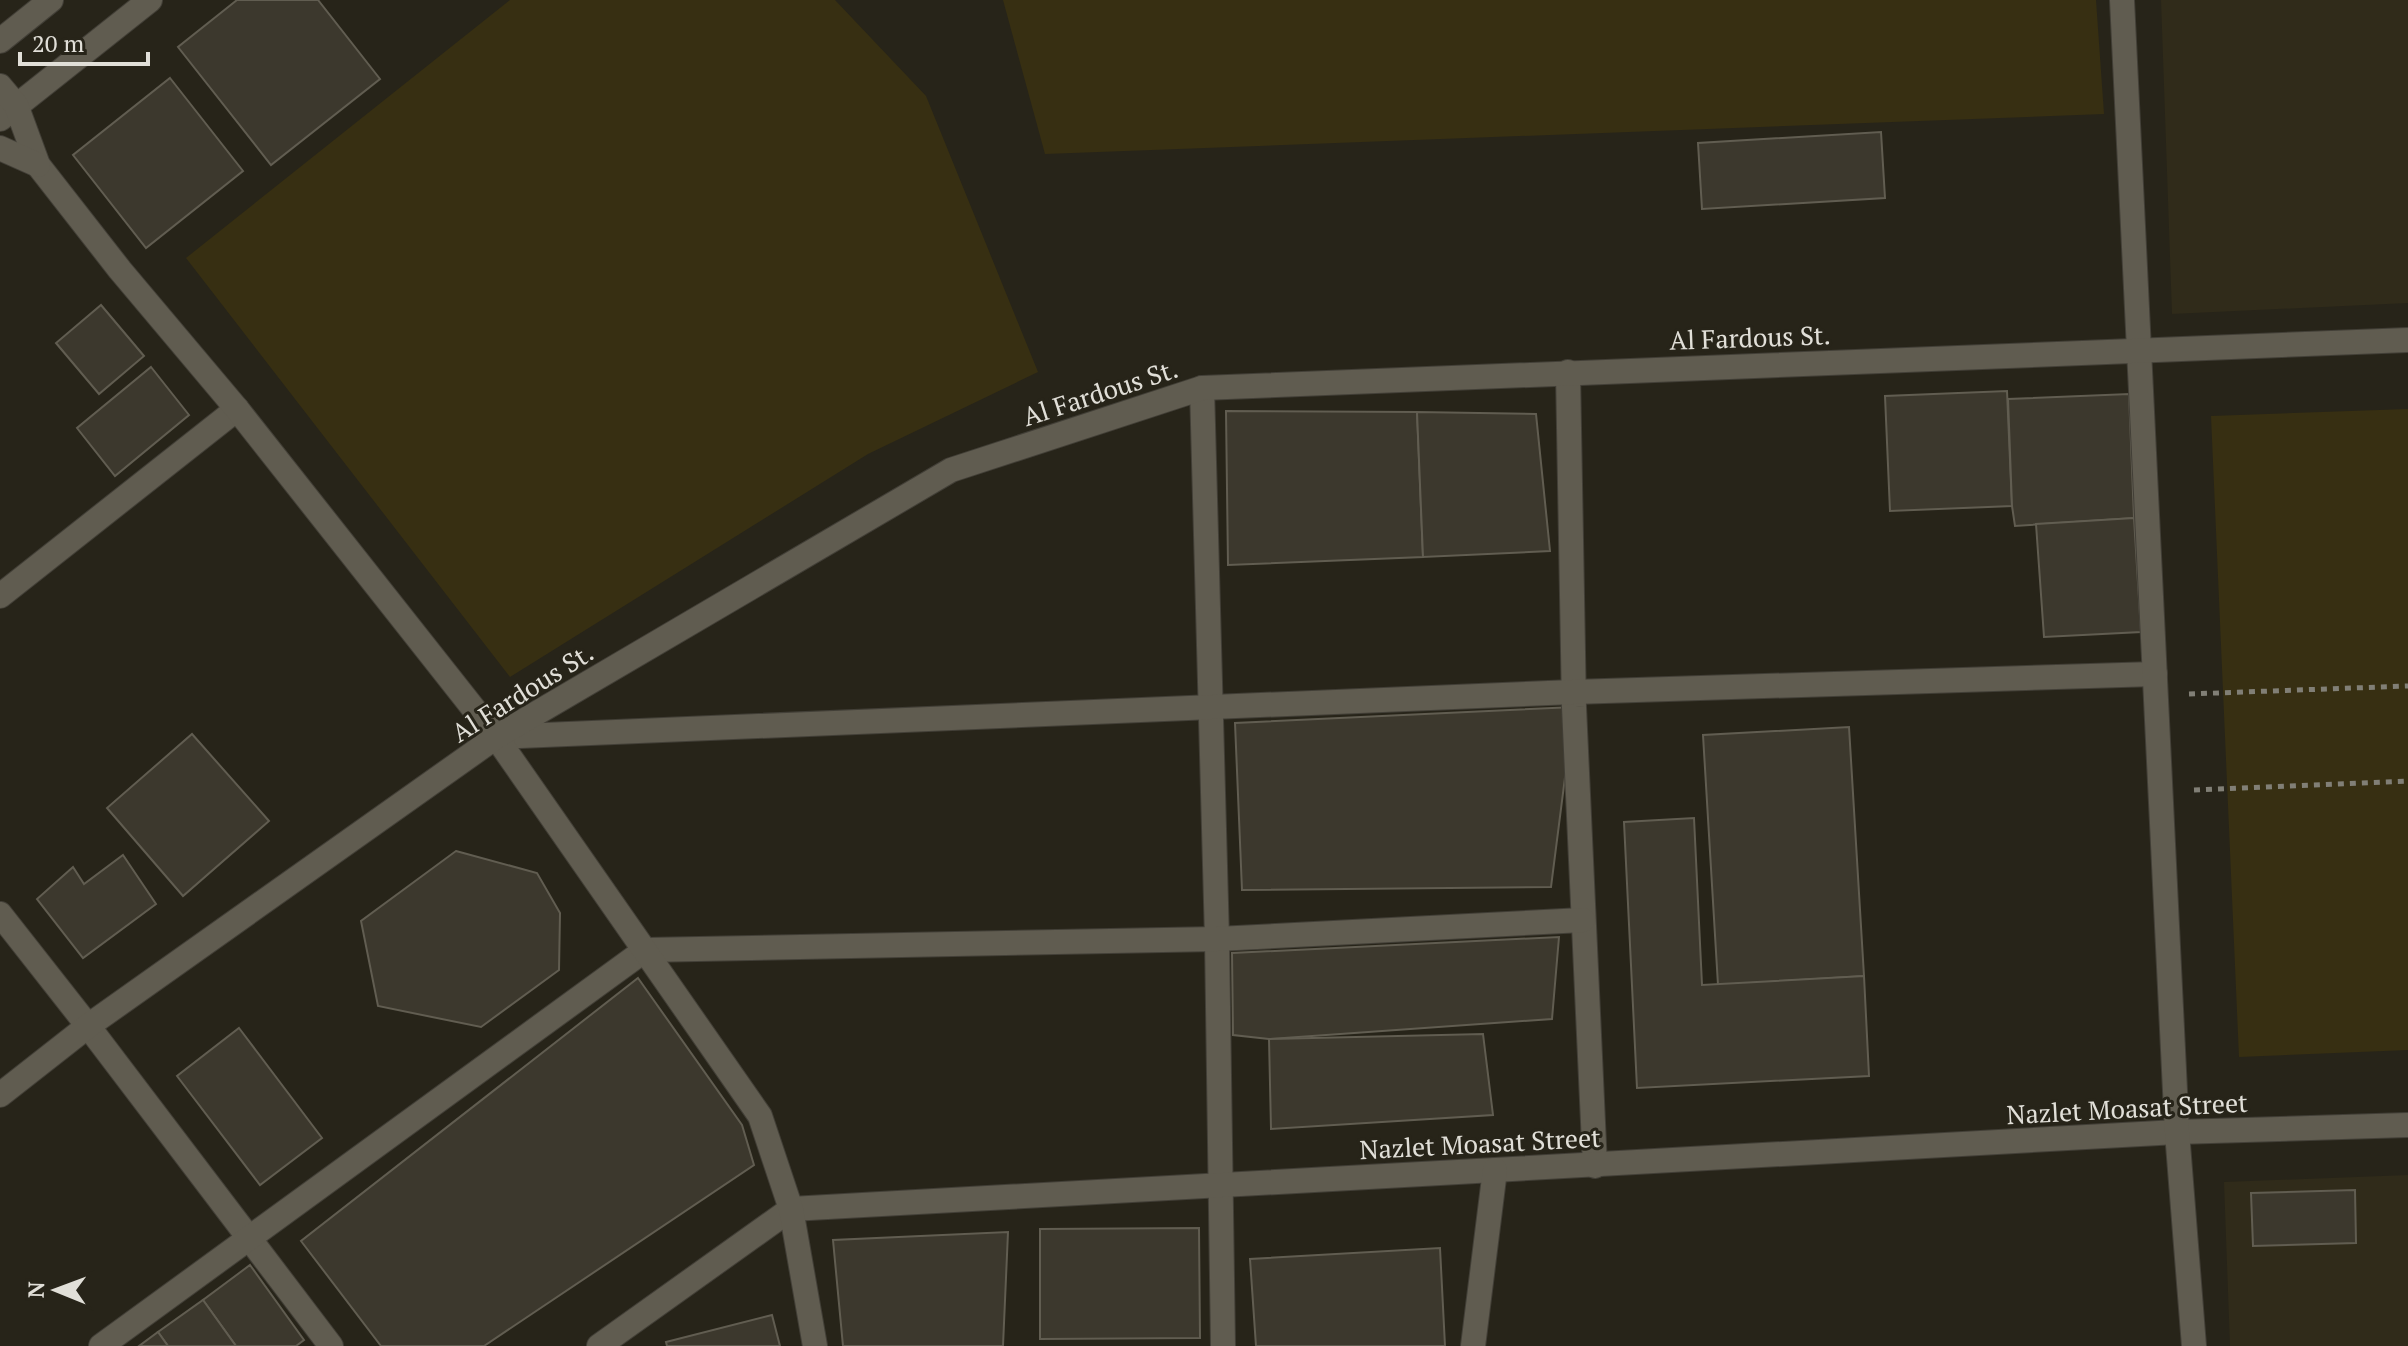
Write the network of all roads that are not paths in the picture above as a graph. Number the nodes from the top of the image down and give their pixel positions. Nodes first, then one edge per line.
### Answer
1 (51, 0) edge
2 (150, 0) edge
3 (2122, 0) edge
4 (0, 41) edge
5 (5, 103) edge
6 (0, 148) edge
7 (38, 165) junction
8 (2408, 340) edge
9 (2139, 350) junction
10 (1568, 372) junction
11 (1202, 388) junction
12 (237, 409) junction
13 (0, 596) edge
14 (2156, 684) junction
15 (1573, 692) junction
16 (1209, 707) junction
17 (496, 737) junction
18 (0, 914) edge
19 (1583, 920) junction
20 (1217, 939) junction
21 (645, 950) junction
22 (88, 1026) junction
23 (0, 1095) edge
24 (2408, 1125) edge
25 (2177, 1132) junction
26 (1595, 1166) junction
27 (1495, 1170) junction
28 (1220, 1186) junction
29 (791, 1209) junction
30 (249, 1237) junction
31 (101, 1346) edge
32 (331, 1346) edge
33 (599, 1346) edge
34 (815, 1346) edge
35 (1223, 1346) edge
36 (1473, 1346) edge
37 (2194, 1346) edge

1 - 4 street
2 - 5 street
3 - 9 street
5 - 7 street
6 - 7 street
7 - 12 street
8 - 9 street, Al Fardous St.
9 - 10 street, Al Fardous St.
9 - 14 street
10 - 11 street, Al Fardous St.
10 - 15 street
11 - 16 street
11 - 17 street, Al Fardous St.
12 - 13 street
12 - 17 street
14 - 15 street
14 - 25 street
15 - 16 street
15 - 19 street
16 - 17 street
16 - 20 street
17 - 21 street
17 - 22 street, Al Fardous St.
18 - 22 street
19 - 20 street
19 - 26 street
20 - 21 street
20 - 28 street
21 - 29 street
21 - 30 street
22 - 23 street, Al Fardous St.
22 - 30 street
24 - 25 street, Nazlet Moasat Street
25 - 26 street, Nazlet Moasat Street
25 - 37 street
26 - 27 street, Nazlet Moasat Street
27 - 28 street, Nazlet Moasat Street
27 - 36 street
28 - 29 street, Nazlet Moasat Street
28 - 35 street
29 - 33 street
29 - 34 street
30 - 31 street
30 - 32 street

